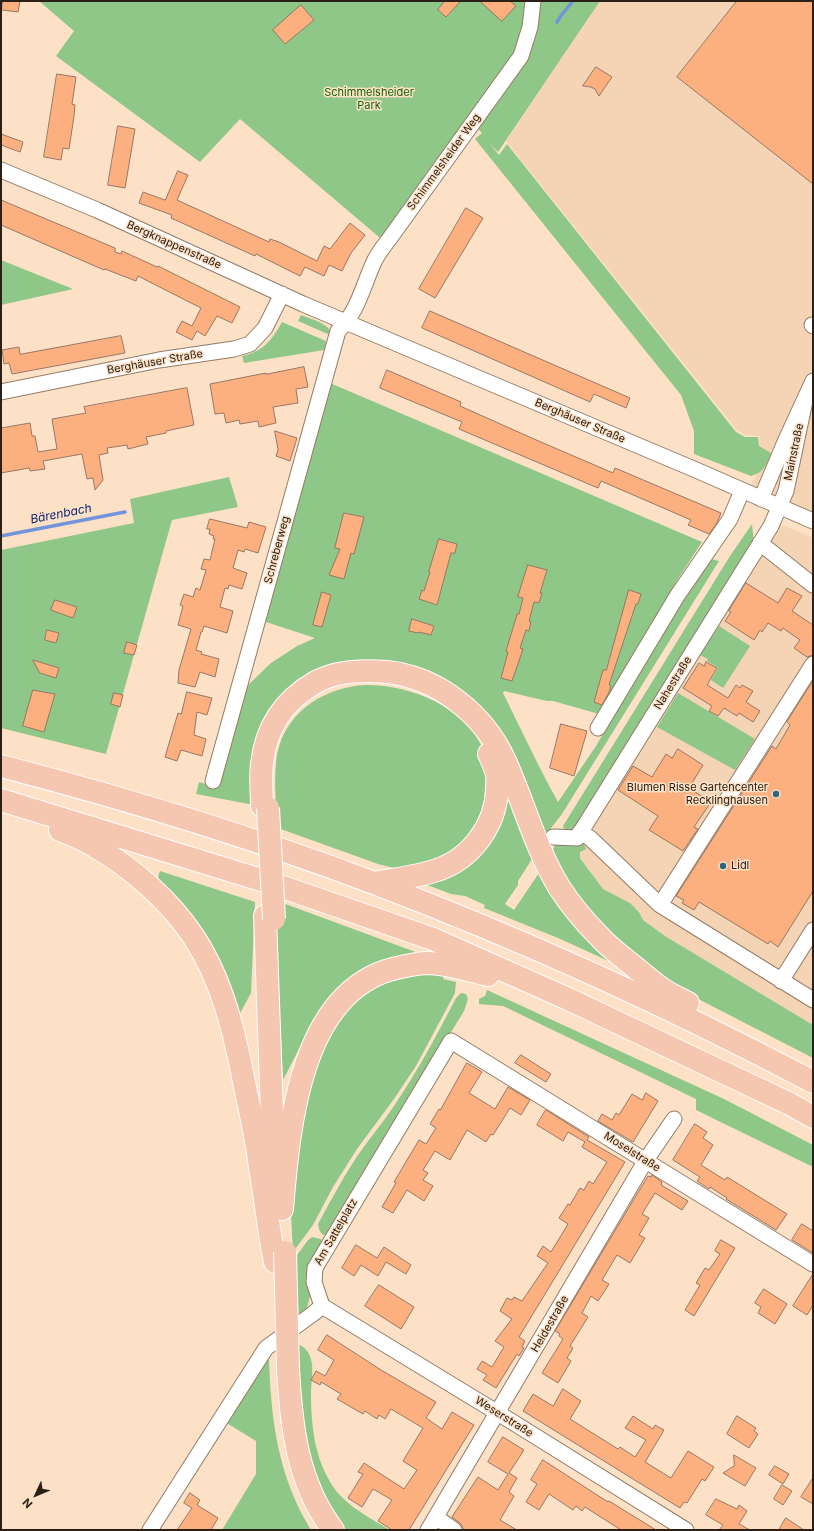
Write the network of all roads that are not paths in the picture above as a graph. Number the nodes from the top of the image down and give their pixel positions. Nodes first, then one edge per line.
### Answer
1 (532, 1) edge
2 (1, 170) edge
3 (282, 294) junction
4 (347, 322) junction
5 (813, 381) edge
6 (1, 392) edge
7 (806, 396) junction
8 (742, 491) junction
9 (761, 499) junction
10 (779, 506) junction
11 (813, 521) edge
12 (760, 543) junction
13 (813, 585) edge
14 (813, 664) edge
15 (598, 728) dead end
16 (1, 766) edge
17 (213, 782) dead end
18 (1, 800) edge
19 (265, 807) junction
20 (580, 832) junction
21 (545, 849) junction
22 (374, 883) junction
23 (660, 905) junction
24 (270, 917) junction
25 (813, 930) edge
26 (782, 981) junction
27 (566, 998) junction
28 (813, 1000) edge
29 (451, 1041) joint
30 (755, 1052) junction
31 (813, 1082) edge
32 (813, 1117) edge
33 (674, 1119) dead end
34 (646, 1160) junction
35 (282, 1209) junction
36 (280, 1257) junction
37 (813, 1264) edge
38 (322, 1306) junction
39 (284, 1372) junction
40 (498, 1413) junction
41 (432, 1524) edge
42 (150, 1530) edge
43 (320, 1530) edge
44 (333, 1530) edge
45 (454, 1530) edge
46 (686, 1530) edge

1 - 4 street, Schimmelsheider Weg
2 - 3 street, Bergknappenstraße
3 - 4 street, Bergknappenstraße
3 - 6 street, Berghäuser Straße
4 - 8 street, Berghäuser Straße
4 - 17 street, Schreberweg
5 - 7 street, Mainstraße
7 - 9 street, Mainstraße
7 - 10 street, Mainstraße
8 - 9 street, Berghäuser Straße
8 - 15 street
9 - 10 street, Berghäuser Straße
10 - 11 street, Berghäuser Straße
10 - 12 street, Nahestraße
12 - 13 street
12 - 20 street, Nahestraße
14 - 23 street
16 - 22 highway
18 - 27 highway
18 - 36 highway
19 - 21 highway
19 - 22 highway
19 - 24 highway
20 - 21 street
20 - 23 street
21 - 30 highway
22 - 30 highway
23 - 26 street
24 - 35 highway
24 - 36 highway
25 - 26 street
26 - 28 street
27 - 32 highway
27 - 35 highway
29 - 34 street, Moselstraße
29 - 38 street, Am Sattelplatz
30 - 31 highway
33 - 34 street, Heidestraße
34 - 37 street, Moselstraße
34 - 40 street, Heidestraße
35 - 36 highway
36 - 39 highway
38 - 40 street, Weserstraße
38 - 42 street
39 - 43 highway
39 - 44 highway
40 - 41 street, Heidestraße
40 - 46 street, Weserstraße
41 - 45 street

